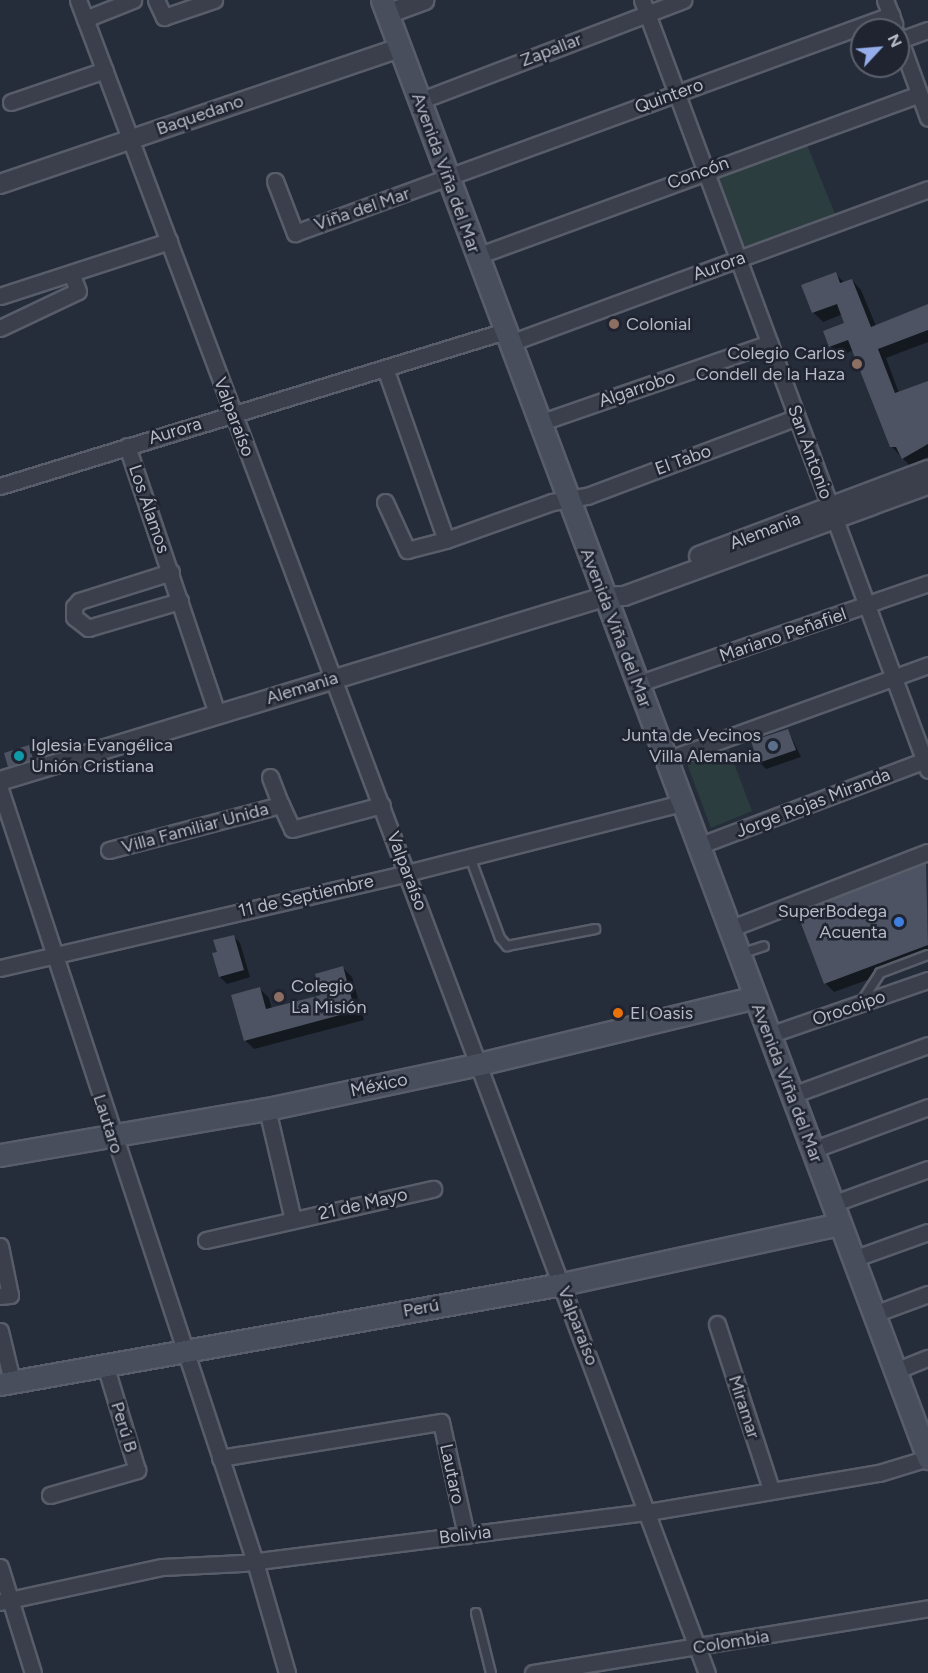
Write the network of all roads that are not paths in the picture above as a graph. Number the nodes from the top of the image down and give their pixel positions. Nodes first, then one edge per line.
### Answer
1 (78, 0) edge
2 (133, 0) edge
3 (156, 0) edge
4 (214, 0) edge
5 (425, 0) edge
6 (683, 0) edge
7 (885, 0) edge
8 (385, 7) edge
9 (645, 7) edge
10 (891, 15) junction
11 (892, 18) edge
12 (86, 19) junction
13 (928, 30) edge
14 (910, 33) edge
15 (400, 48) junction
16 (910, 69) edge
17 (105, 70) junction
18 (677, 93) junction
19 (919, 94) junction
20 (419, 101) junction
21 (11, 102) dead end
22 (928, 118) edge
23 (131, 138) junction
24 (705, 170) junction
25 (449, 179) junction
26 (275, 181) dead end
27 (0, 184) edge
28 (928, 189) edge
29 (169, 241) junction
30 (477, 256) junction
31 (738, 259) junction
32 (72, 275) junction
33 (0, 296) edge
34 (0, 328) edge
35 (507, 337) junction
36 (770, 343) junction
37 (385, 368) junction
38 (232, 413) junction
39 (797, 417) junction
40 (539, 423) junction
41 (127, 446) junction
42 (928, 470) edge
43 (928, 485) edge
44 (0, 486) edge
45 (568, 500) junction
46 (385, 502) dead end
47 (833, 514) junction
48 (446, 540) junction
49 (171, 572) junction
50 (928, 583) edge
51 (604, 597) junction
52 (180, 600) junction
53 (867, 606) junction
54 (928, 665) edge
55 (334, 678) junction
56 (894, 678) junction
57 (637, 684) junction
58 (217, 714) junction
59 (666, 760) junction
60 (927, 763) edge
61 (270, 777) dead end
62 (0, 781) edge
63 (0, 789) edge
64 (682, 803) junction
65 (382, 805) junction
66 (281, 806) junction
67 (698, 846) junction
68 (109, 850) dead end
69 (928, 852) edge
70 (470, 857) junction
71 (407, 873) junction
72 (594, 929) dead end
73 (729, 929) junction
74 (764, 946) dead end
75 (739, 955) junction
76 (928, 955) edge
77 (55, 956) junction
78 (0, 968) edge
79 (928, 980) edge
80 (755, 998) junction
81 (860, 1003) junction
82 (769, 1035) junction
83 (928, 1045) edge
84 (479, 1064) junction
85 (792, 1095) junction
86 (928, 1107) edge
87 (267, 1109) junction
88 (112, 1135) junction
89 (812, 1150) junction
90 (0, 1155) edge
91 (928, 1169) edge
92 (433, 1189) dead end
93 (832, 1204) junction
94 (293, 1220) junction
95 (840, 1224) junction
96 (928, 1232) edge
97 (206, 1240) dead end
98 (0, 1246) edge
99 (854, 1259) junction
100 (562, 1284) junction
101 (928, 1294) edge
102 (0, 1296) edge
103 (874, 1314) junction
104 (717, 1324) dead end
105 (0, 1331) edge
106 (183, 1350) junction
107 (928, 1359) edge
108 (105, 1365) junction
109 (895, 1371) junction
110 (6, 1382) edge
111 (219, 1458) junction
112 (928, 1458) edge
113 (771, 1489) junction
114 (50, 1495) dead end
115 (648, 1512) junction
116 (466, 1535) junction
117 (255, 1562) junction
118 (0, 1567) edge
119 (6, 1601) edge
120 (928, 1608) edge
121 (476, 1613) dead end
122 (698, 1647) junction
123 (33, 1673) edge
124 (287, 1673) edge
125 (491, 1673) edge
126 (533, 1673) edge
127 (707, 1673) edge

1 - 12 street, Valparaíso
2 - 12 street
3 - 4 street
5 - 8 street
6 - 9 street, Zapallar
7 - 10 street
8 - 15 main road, Avenida Viña del Mar
9 - 18 street, San Antonio
9 - 20 street, Zapallar
10 - 11 street
10 - 18 street, Quintero
12 - 17 street, Valparaíso
13 - 14 street
15 - 20 main road, Avenida Viña del Mar
15 - 23 street, Baquedano
16 - 19 street
17 - 21 street
17 - 23 street, Valparaíso
18 - 24 street, San Antonio
18 - 25 street, Quintero
19 - 22 street
19 - 24 street, Concón
20 - 25 main road, Avenida Viña del Mar
23 - 27 street, Baquedano
23 - 29 street, Valparaíso
24 - 30 street, Concón
24 - 31 street, San Antonio
25 - 26 street, Viña del Mar
25 - 30 main road, Avenida Viña del Mar
28 - 31 street, Aurora
29 - 32 street
29 - 38 street, Valparaíso
30 - 35 main road, Avenida Viña del Mar
31 - 35 street, Aurora
31 - 36 street, San Antonio
32 - 33 street
32 - 34 street
35 - 37 street, Aurora
35 - 40 main road, Avenida Viña del Mar
36 - 39 street, San Antonio
36 - 40 street, Algarrobo
37 - 38 street, Aurora
37 - 48 street
38 - 41 street, Aurora
38 - 55 street, Valparaíso
39 - 45 street, El Tabo
39 - 47 street, San Antonio
40 - 45 main road, Avenida Viña del Mar
41 - 44 street, Aurora
41 - 49 street, Los Álamos
42 - 47 street, Alemania
43 - 47 street, Alemania
45 - 48 street
45 - 51 main road, Avenida Viña del Mar
46 - 48 street
47 - 51 street, Alemania
47 - 53 street, San Antonio
49 - 52 street, Los Álamos
49 - 52 street, Los Álamos
50 - 53 street, Mariano Peñafiel
51 - 55 street, Alemania
51 - 57 main road, Avenida Viña del Mar
52 - 58 street, Los Álamos
53 - 56 street, San Antonio
53 - 57 street, Mariano Peñafiel
54 - 56 street
55 - 58 street, Alemania
55 - 65 street, Valparaíso
56 - 59 street
56 - 60 street, San Antonio
57 - 59 main road, Avenida Viña del Mar
58 - 62 street, Alemania
59 - 64 main road, Avenida Viña del Mar
60 - 67 street, Jorge Rojas Miranda
61 - 66 street, Villa Familiar Unida
63 - 77 street, Lautaro
64 - 67 main road, Avenida Viña del Mar
64 - 70 street, 11 de Septiembre
65 - 66 street, Villa Familiar Unida
65 - 71 street, Valparaíso
66 - 68 street, Villa Familiar Unida
67 - 73 main road, Avenida Viña del Mar
69 - 73 street
70 - 71 street, 11 de Septiembre
70 - 72 lane
71 - 77 street, 11 de Septiembre
71 - 84 street, Valparaíso
73 - 75 main road, Avenida Viña del Mar
74 - 75 lane
75 - 80 main road, Avenida Viña del Mar
76 - 81 lane
77 - 78 street, 11 de Septiembre
77 - 88 street, Lautaro
79 - 81 street, Orocoipo
80 - 82 main road, Avenida Viña del Mar
80 - 84 main road, México
81 - 82 street, Orocoipo
82 - 85 main road, Avenida Viña del Mar
83 - 85 street
84 - 87 main road, México
84 - 100 street, Valparaíso
85 - 89 main road, Avenida Viña del Mar
86 - 89 street
87 - 88 main road, México
87 - 94 street, 21 de Mayo
88 - 90 main road, México
88 - 106 street, Lautaro
89 - 93 main road, Avenida Viña del Mar
91 - 93 street
92 - 94 street, 21 de Mayo
93 - 95 main road, Avenida Viña del Mar
94 - 97 street, 21 de Mayo
95 - 99 main road, Avenida Viña del Mar
95 - 100 main road, Perú
96 - 99 street
98 - 102 street
99 - 103 main road, Avenida Viña del Mar
100 - 106 main road, Perú
100 - 115 street, Valparaíso
101 - 103 street
103 - 109 main road, Avenida Viña del Mar
104 - 113 street, Miramar
105 - 110 street
106 - 108 main road, Perú
106 - 111 street, Lautaro
107 - 109 street
108 - 110 main road, Perú
108 - 114 street, Perú B
109 - 112 main road, Avenida Viña del Mar
111 - 116 street, Lautaro
111 - 117 street, Lautaro
112 - 113 street, Bolivia
113 - 115 street, Bolivia
115 - 116 street, Bolivia
115 - 122 street, Valparaíso
116 - 117 street, Bolivia
117 - 119 street, Bolivia
117 - 124 street, Lautaro
118 - 119 street
119 - 123 street
120 - 122 street, Colombia
121 - 125 lane
122 - 126 street, Colombia
122 - 127 street, Valparaíso

